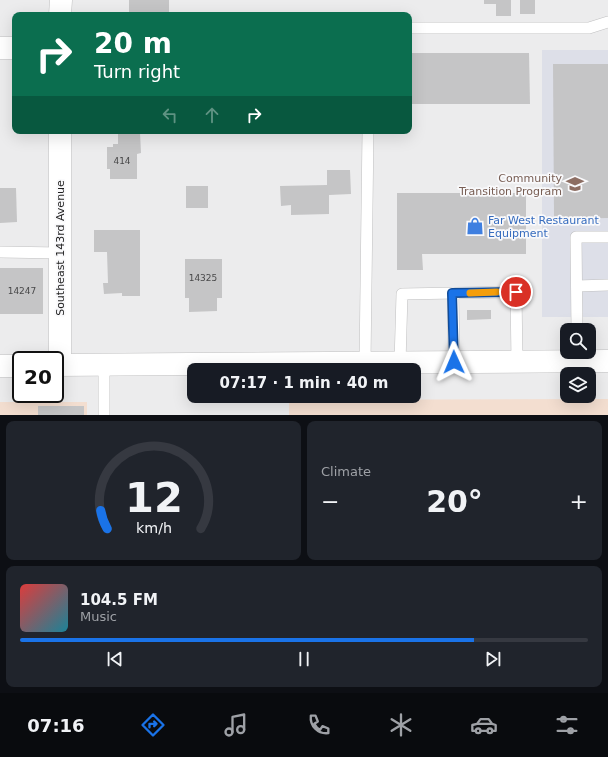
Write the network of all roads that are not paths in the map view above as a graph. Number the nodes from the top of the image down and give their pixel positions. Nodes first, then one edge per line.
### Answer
1 (61, 0) edge
2 (60, 12) edge
3 (608, 22) edge
4 (412, 28) edge
5 (0, 48) edge
6 (12, 48) edge
7 (60, 134) edge
8 (368, 134) edge
9 (608, 237) edge
10 (0, 252) edge
11 (60, 253) junction
12 (608, 285) edge
13 (576, 286) junction
14 (452, 293) junction
15 (577, 323) edge
16 (57, 351) edge
17 (560, 358) edge
18 (592, 359) edge
19 (608, 361) edge
20 (454, 362) junction
21 (517, 362) junction
22 (365, 363) edge
23 (400, 363) joint
24 (187, 364) edge
25 (64, 365) edge
26 (104, 365) junction
27 (0, 366) edge
28 (12, 366) edge
29 (104, 415) edge

1 - 2 main road
3 - 4 lane
5 - 6 main road
7 - 11 main road, Southeast 143rd Avenue
8 - 22 lane
9 - 13 lane
10 - 11 lane
11 - 16 main road, Southeast 143rd Avenue
12 - 13 lane
13 - 15 lane
14 - 20 lane
14 - 21 lane
14 - 23 lane
17 - 21 main road
18 - 19 main road
20 - 21 main road
20 - 23 main road
24 - 26 main road
25 - 26 main road
26 - 29 lane
27 - 28 main road

